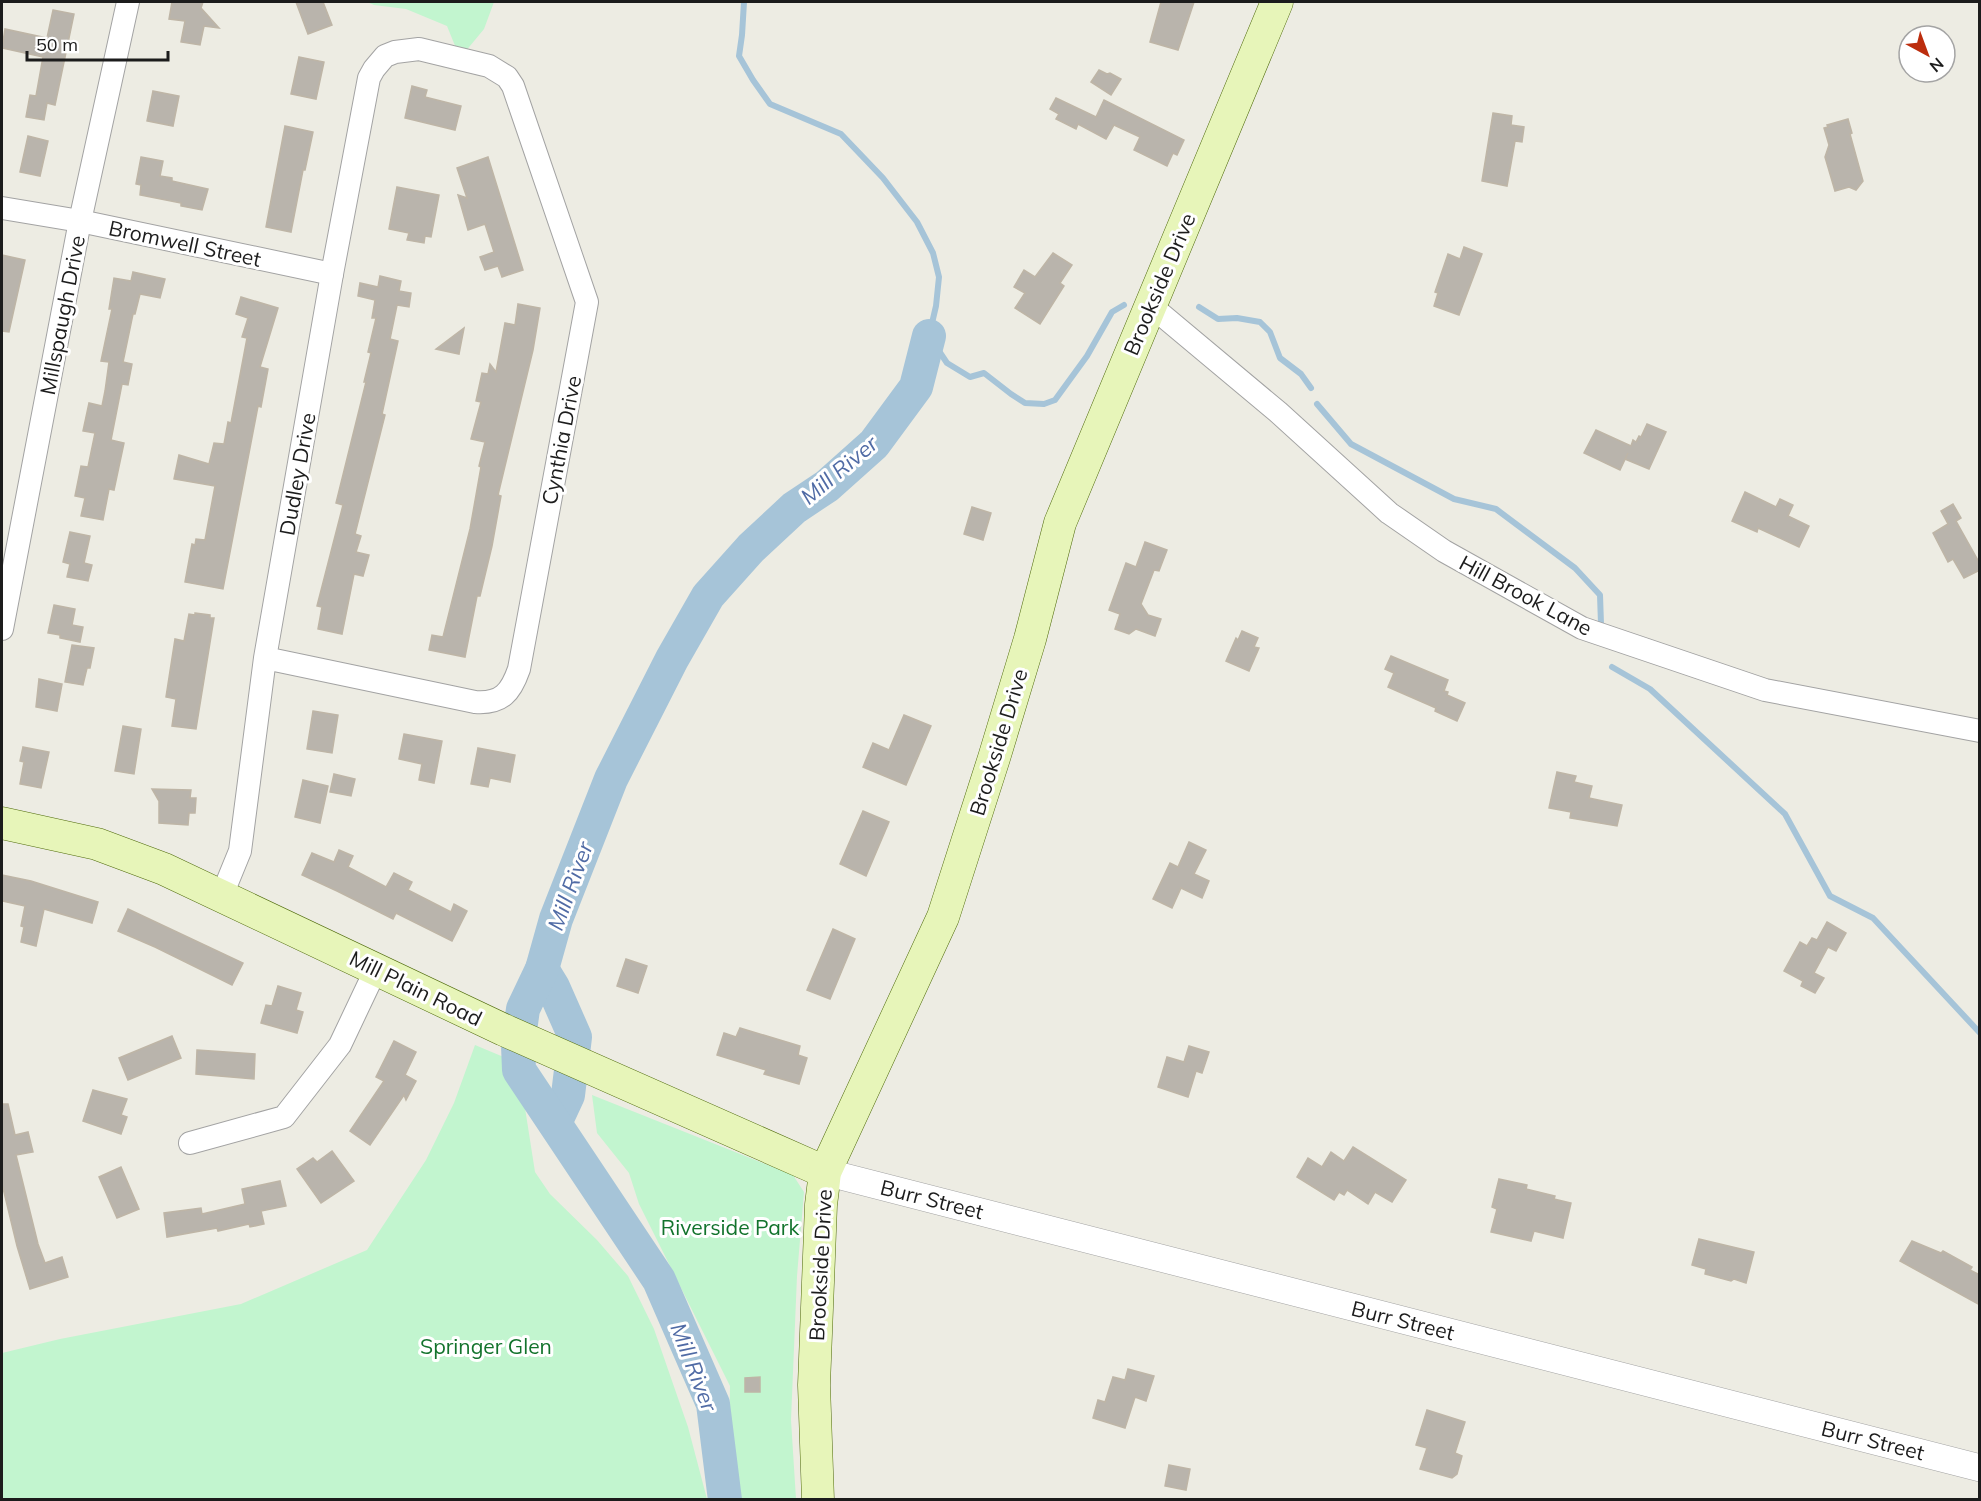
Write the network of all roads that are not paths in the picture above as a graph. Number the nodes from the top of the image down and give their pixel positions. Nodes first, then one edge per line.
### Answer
1 (128, 2) edge
2 (1277, 2) edge
3 (385, 56) joint
4 (2, 208) edge
5 (80, 221) junction
6 (332, 274) junction
7 (1150, 305) junction
8 (2, 629) edge
9 (265, 658) junction
10 (1980, 731) edge
11 (2, 823) edge
12 (222, 895) junction
13 (376, 969) junction
14 (190, 1143) dead end
15 (825, 1172) junction
16 (1980, 1468) edge
17 (818, 1500) edge

1 - 5 street, Millspaugh Drive
2 - 7 main road, Brookside Drive
3 - 6 street, Dudley Drive
3 - 9 street, Cynthia Drive
4 - 5 street, Bromwell Street
5 - 6 street, Bromwell Street
5 - 8 street, Millspaugh Drive
6 - 9 street, Dudley Drive
7 - 10 street, Hill Brook Lane
7 - 15 main road, Brookside Drive
9 - 12 street, Dudley Drive
11 - 12 main road, Mill Plain Road
12 - 13 main road, Mill Plain Road
13 - 14 street
13 - 15 main road, Mill Plain Road
15 - 16 street, Burr Street
15 - 17 main road, Brookside Drive

